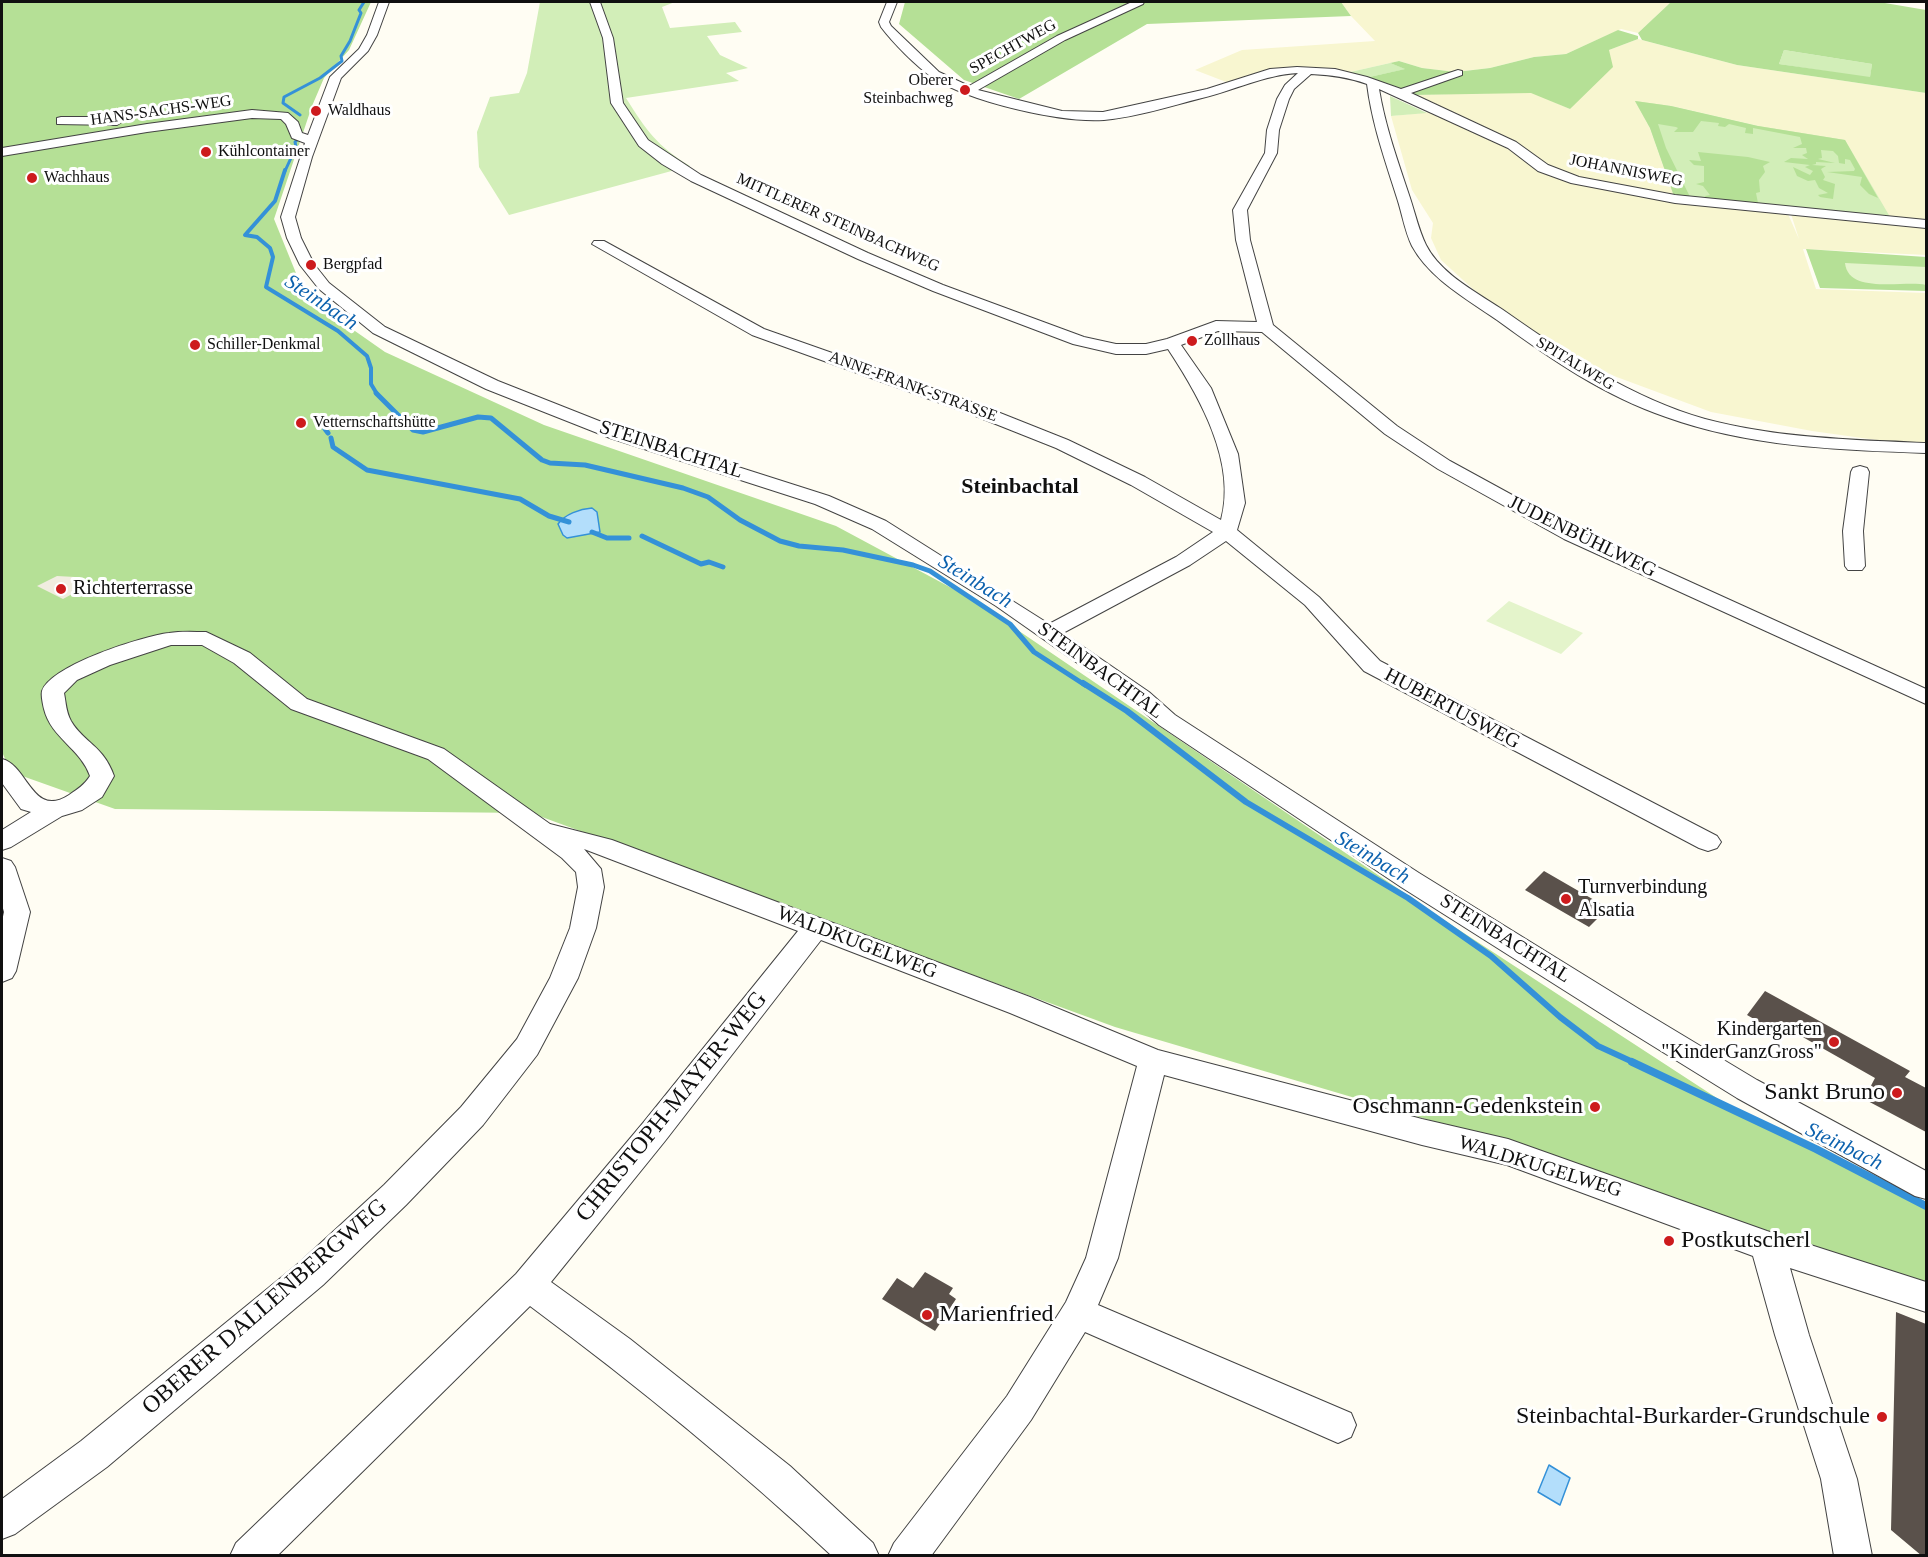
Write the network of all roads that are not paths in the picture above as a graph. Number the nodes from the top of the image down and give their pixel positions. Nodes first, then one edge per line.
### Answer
1 (384, 2) edge
2 (595, 2) edge
3 (892, 2) edge
4 (1139, 2) edge
5 (1307, 72) junction
6 (1458, 73) dead end
7 (1372, 82) junction
8 (969, 91) junction
9 (1401, 93) junction
10 (252, 114) junction
11 (61, 120) dead end
12 (304, 139) junction
13 (2, 152) edge
14 (1926, 224) edge
15 (599, 244) dead end
16 (1263, 327) junction
17 (1172, 343) junction
18 (1926, 448) edge
19 (1860, 472) dead end
20 (1227, 532) junction
21 (1855, 566) dead end
22 (1048, 633) junction
23 (1926, 698) edge
24 (2, 767) edge
25 (53, 810) junction
26 (537, 828) junction
27 (2, 840) edge
28 (1708, 842) dead end
29 (2, 867) edge
30 (815, 928) junction
31 (2, 971) edge
32 (1153, 1060) junction
33 (1926, 1186) edge
34 (1767, 1246) junction
35 (528, 1285) junction
36 (1926, 1297) edge
37 (1078, 1313) junction
38 (1338, 1425) dead end
39 (2, 1521) edge
40 (249, 1556) edge
41 (860, 1556) edge
42 (907, 1556) edge
43 (1853, 1556) edge

1 - 12 street, STEINBACHTAL
2 - 17 street, MITTLERER STEINBACHWEG
3 - 8 street
4 - 8 street, SPECHTWEG
5 - 7 street, JOHANNISWEG
5 - 8 street
5 - 16 street
6 - 9 street
7 - 9 street, JOHANNISWEG
7 - 18 street, SPITALWEG
9 - 14 street, JOHANNISWEG
10 - 11 street
10 - 12 street, HANS-SACHS-WEG
10 - 13 street, HANS-SACHS-WEG
12 - 22 street, STEINBACHTAL
15 - 20 street, ANNE-FRANK-STRASSE
16 - 17 street, MITTLERER STEINBACHWEG
16 - 23 street, JUDENBÜHLWEG
17 - 20 street
19 - 21 street
20 - 22 street
20 - 28 street, HUBERTUSWEG
22 - 33 street, STEINBACHTAL
24 - 25 street
25 - 26 street, WALDKUGELWEG
25 - 27 street
26 - 30 street, WALDKUGELWEG
26 - 39 street, OBERER DALLENBERGWEG
29 - 31 street
30 - 32 street, WALDKUGELWEG
30 - 35 street, CHRISTOPH-MAYER-WEG
32 - 34 street, WALDKUGELWEG
32 - 37 street
34 - 36 street, WALDKUGELWEG
34 - 43 street
35 - 40 street, CHRISTOPH-MAYER-WEG
35 - 41 street
37 - 38 street
37 - 42 street

